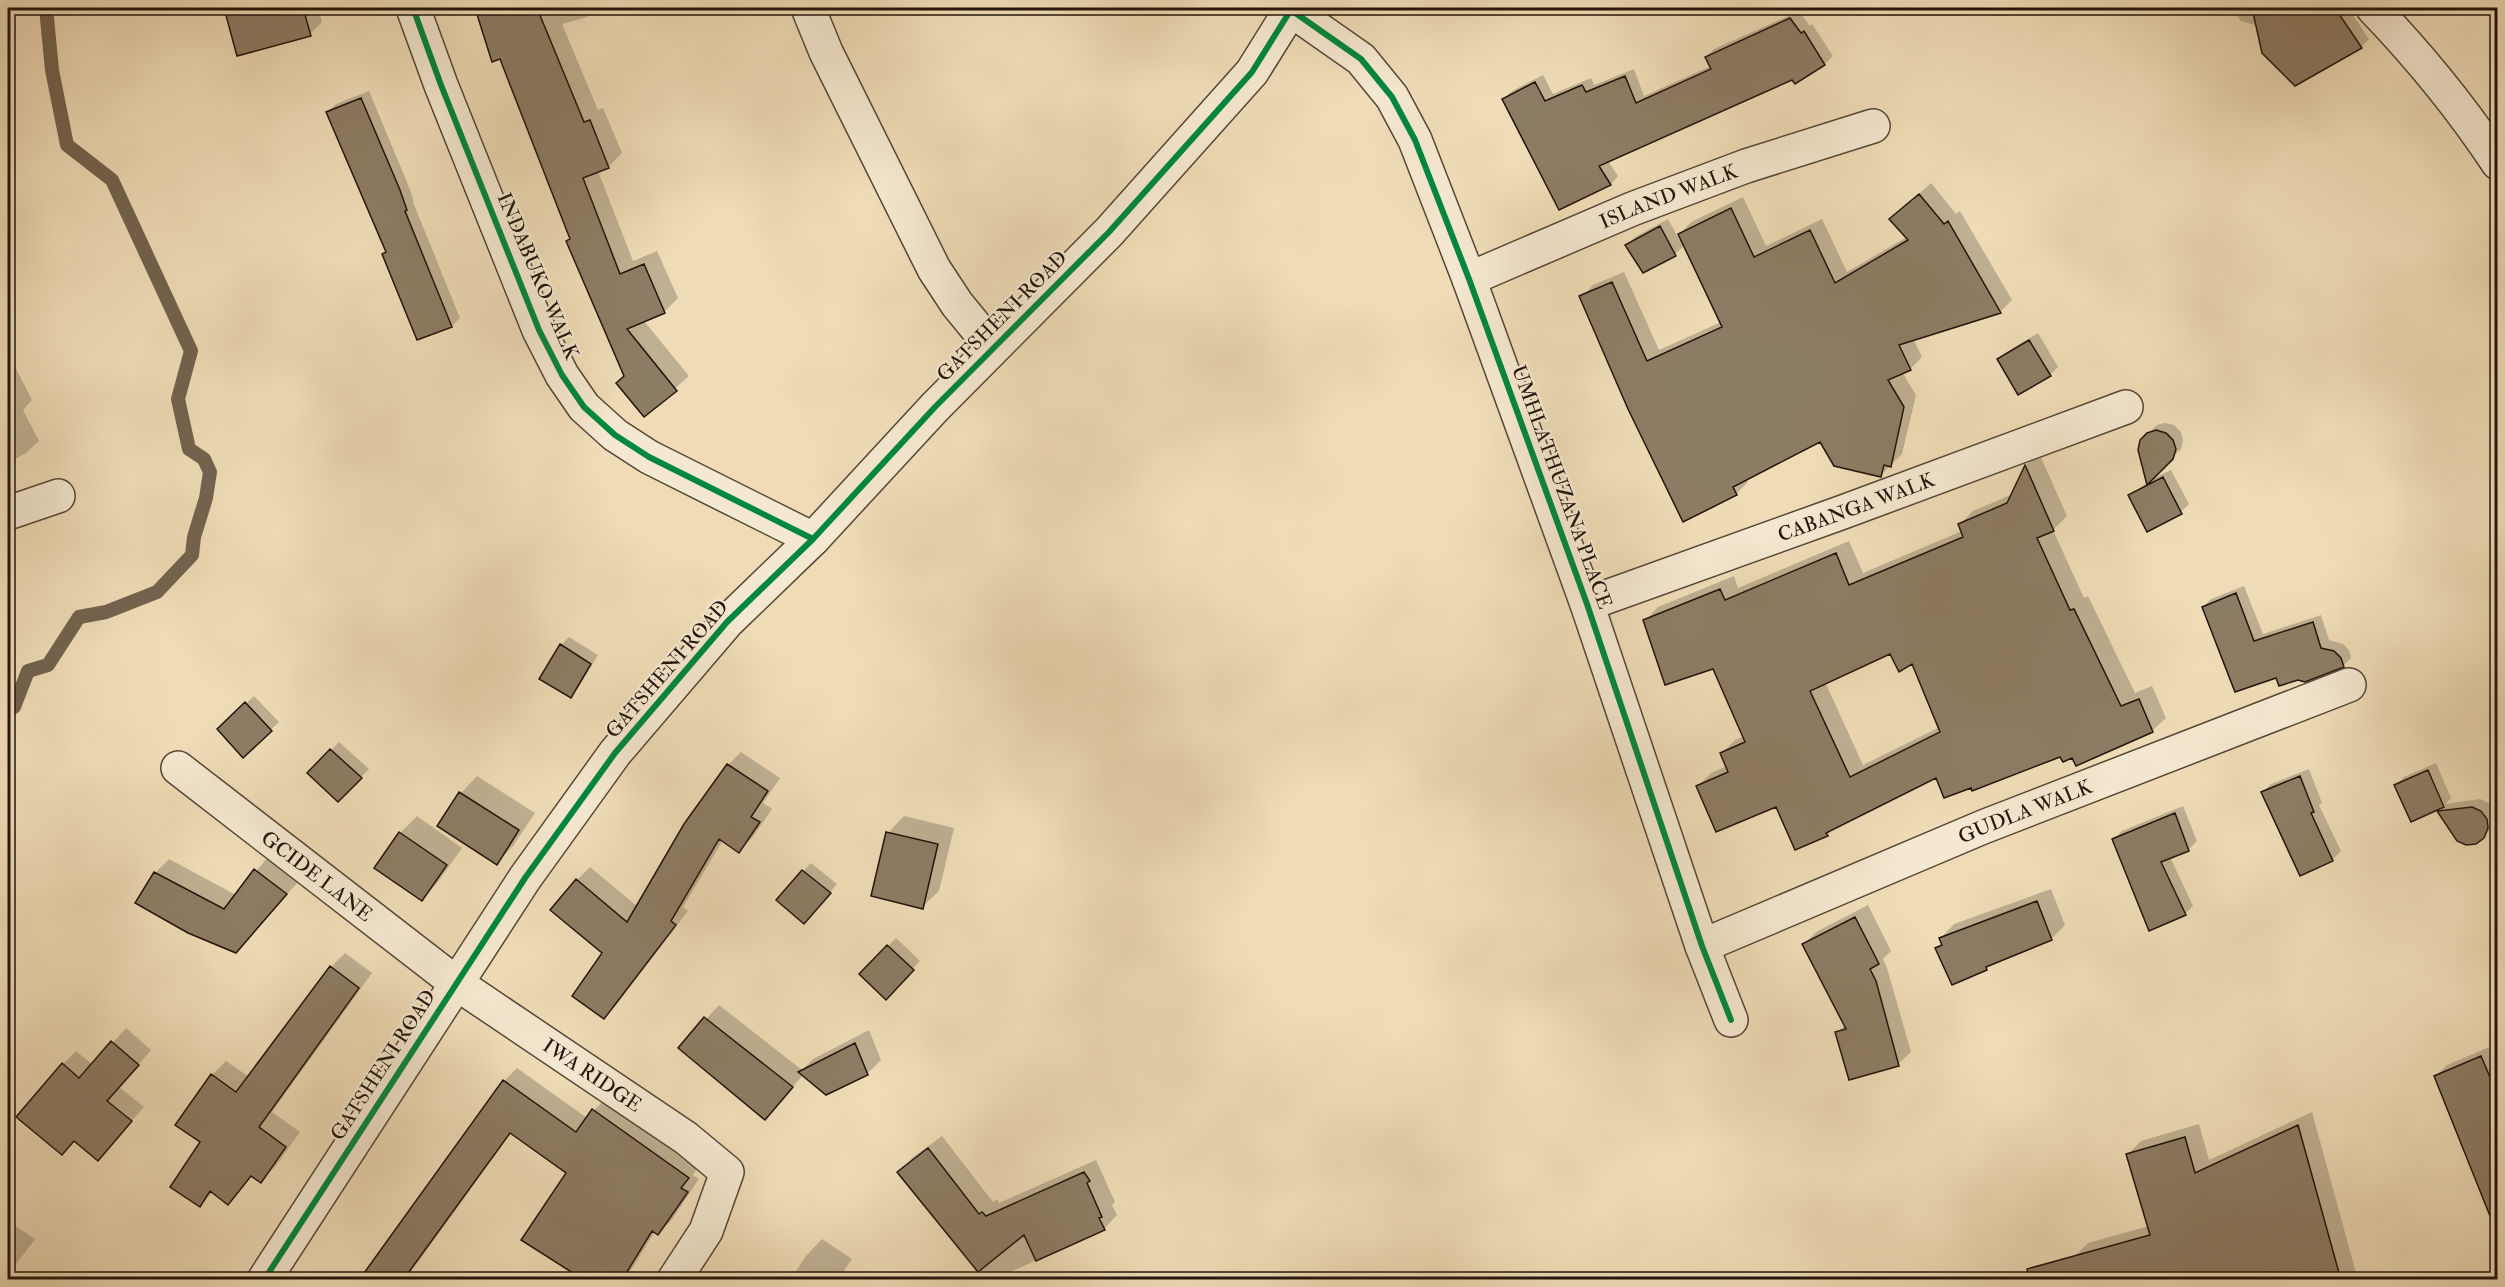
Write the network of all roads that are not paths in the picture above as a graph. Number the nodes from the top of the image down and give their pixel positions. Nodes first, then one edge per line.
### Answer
1 (413, 8) edge
2 (808, 8) edge
3 (2373, 8) edge
4 (1292, 9) edge
5 (1873, 126) dead end
6 (2498, 162) edge
7 (1469, 279) junction
8 (993, 348) junction
9 (2126, 407) dead end
10 (58, 496) dead end
11 (8, 513) edge
12 (813, 539) junction
13 (1587, 604) junction
14 (2349, 685) dead end
15 (178, 768) dead end
16 (1702, 946) junction
17 (456, 983) junction
18 (1731, 1020) dead end
19 (264, 1280) edge
20 (674, 1280) edge

1 - 12 street, INDABUKO WALK
2 - 8 street
3 - 6 street
4 - 7 street, UMHLATHUZANA PLACE
4 - 8 street, GATSHENI ROAD
5 - 7 street, ISLAND WALK
7 - 13 street, UMHLATHUZANA PLACE
8 - 12 street, GATSHENI ROAD
9 - 13 street, CABANGA WALK
10 - 11 street
12 - 17 street, GATSHENI ROAD
13 - 16 street, UMHLATHUZANA PLACE
14 - 16 street, GUDLA WALK
15 - 17 street, GCIDE LANE
16 - 18 street, UMHLATHUZANA PLACE
17 - 19 street, GATSHENI ROAD
17 - 20 street, IWA RIDGE

